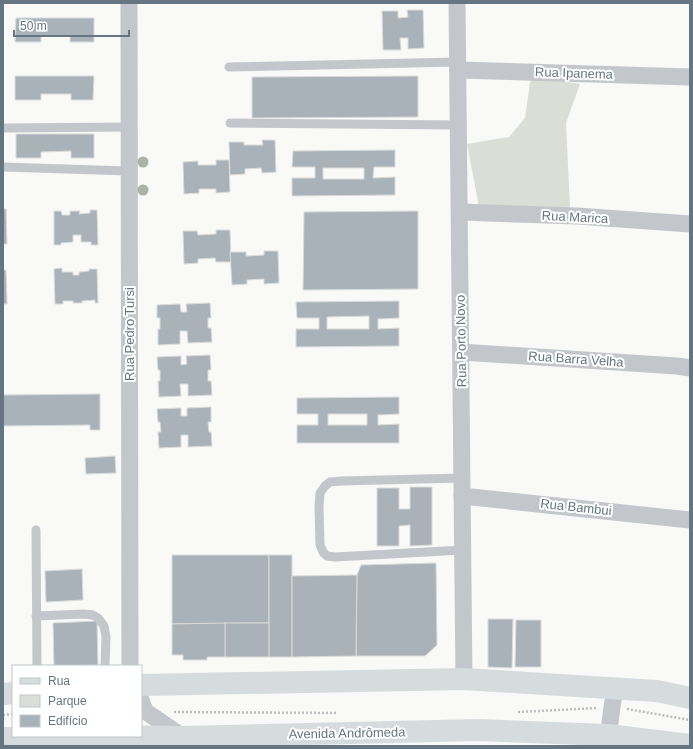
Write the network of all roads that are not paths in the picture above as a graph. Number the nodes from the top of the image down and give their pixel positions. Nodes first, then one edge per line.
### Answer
1 (129, 3) edge
2 (457, 3) edge
3 (458, 66) junction
4 (229, 67) dead end
5 (690, 76) edge
6 (230, 123) dead end
7 (459, 125) junction
8 (129, 127) junction
9 (3, 128) edge
10 (3, 167) edge
11 (129, 170) junction
12 (460, 212) junction
13 (690, 224) edge
14 (461, 352) junction
15 (690, 368) edge
16 (462, 478) junction
17 (462, 496) junction
18 (690, 520) edge
19 (36, 530) dead end
20 (463, 550) junction
21 (36, 616) junction
22 (37, 665) edge
23 (105, 665) edge
24 (130, 665) edge
25 (464, 679) junction
26 (142, 686) edge
27 (615, 688) junction
28 (690, 698) edge
29 (142, 703) edge
30 (42, 737) edge
31 (142, 737) edge
32 (183, 737) junction
33 (3, 738) edge
34 (608, 741) edge
35 (690, 745) edge

1 - 8 street, Rua Pedro Tursi
2 - 3 street, Rua Porto Novo
3 - 4 lane
3 - 5 street, Rua Ipanema
3 - 7 street, Rua Porto Novo
6 - 7 lane
7 - 12 street, Rua Porto Novo
8 - 9 lane
8 - 11 street, Rua Pedro Tursi
10 - 11 lane
11 - 24 street, Rua Pedro Tursi
12 - 13 street, Rua Marica
12 - 14 street, Rua Porto Novo
14 - 15 street, Rua Barra Velha
14 - 16 street, Rua Porto Novo
16 - 17 street, Rua Porto Novo
16 - 20 lane
17 - 18 street, Rua Bambui
17 - 20 street, Rua Porto Novo
19 - 21 lane
20 - 25 street, Rua Porto Novo
21 - 22 lane
21 - 23 lane
25 - 26 main road
25 - 27 main road
27 - 28 main road
27 - 34 street
29 - 32 street
30 - 33 main road, Avenida Andrômeda
31 - 32 main road, Avenida Andrômeda
32 - 34 main road, Avenida Andrômeda
34 - 35 main road, Avenida Andrômeda

